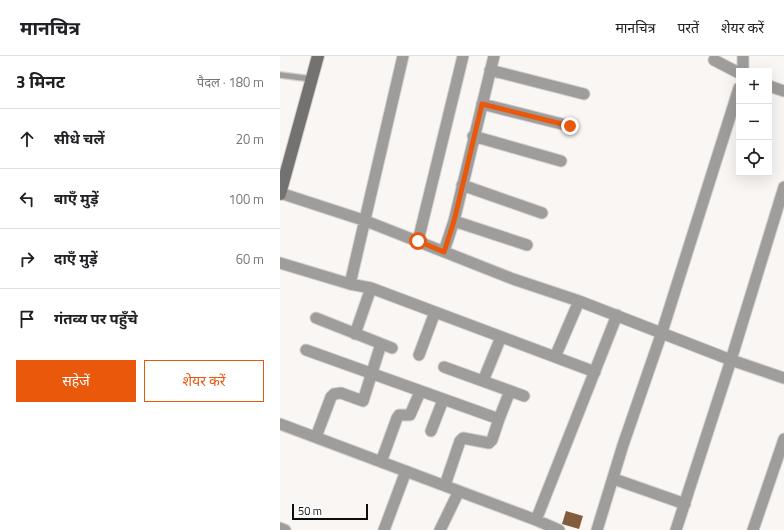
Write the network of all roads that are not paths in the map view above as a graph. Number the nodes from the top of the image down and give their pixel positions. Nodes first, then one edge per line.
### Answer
1 (318, 56) edge
2 (403, 56) edge
3 (463, 56) edge
4 (494, 56) edge
5 (743, 56) edge
6 (714, 60) dead end
7 (743, 68) edge
8 (490, 70) junction
9 (736, 71) edge
10 (280, 75) edge
11 (312, 79) junction
12 (772, 87) edge
13 (784, 92) edge
14 (584, 94) dead end
15 (736, 98) edge
16 (482, 104) junction
17 (570, 126) dead end
18 (473, 136) junction
19 (561, 161) dead end
20 (462, 185) junction
21 (784, 187) edge
22 (280, 194) edge
23 (542, 213) dead end
24 (366, 221) junction
25 (454, 221) junction
26 (418, 241) junction
27 (527, 245) dead end
28 (444, 252) junction
29 (280, 263) edge
30 (350, 284) junction
31 (371, 288) junction
32 (579, 301) junction
33 (435, 312) junction
34 (618, 315) junction
35 (316, 318) dead end
36 (662, 332) junction
37 (355, 334) junction
38 (501, 337) junction
39 (381, 344) junction
40 (392, 348) dead end
41 (306, 350) dead end
42 (419, 354) dead end
43 (555, 357) junction
44 (731, 360) junction
45 (444, 367) dead end
46 (595, 372) junction
47 (371, 375) junction
48 (784, 378) edge
49 (483, 381) junction
50 (510, 391) junction
51 (420, 392) junction
52 (524, 396) dead end
53 (443, 400) junction
54 (499, 419) junction
55 (280, 424) edge
56 (431, 431) dead end
57 (316, 437) junction
58 (784, 439) edge
59 (381, 462) junction
60 (406, 471) junction
61 (614, 479) junction
62 (445, 485) junction
63 (459, 491) junction
64 (685, 504) junction
65 (536, 520) junction
66 (384, 530) edge
67 (440, 530) edge
68 (559, 530) edge
69 (596, 530) edge
70 (676, 530) edge
71 (753, 530) edge

1 - 11 street
2 - 24 street
3 - 26 street
4 - 8 street
5 - 7 street
6 - 9 street
8 - 14 street
8 - 16 street
10 - 11 lane
11 - 22 street
12 - 13 street
15 - 36 street
16 - 17 street
16 - 18 street
18 - 19 street
18 - 20 street
20 - 23 street
20 - 25 street
21 - 44 street
22 - 24 street
24 - 26 street
24 - 30 street
25 - 27 street
25 - 28 street
26 - 28 street
28 - 32 street
29 - 30 street
30 - 31 street
31 - 33 street
31 - 37 street
32 - 34 street
32 - 43 street
33 - 38 street
33 - 42 street
34 - 36 street
34 - 46 street
35 - 37 street
36 - 44 street
36 - 61 street
37 - 39 street
38 - 43 street
38 - 49 street
39 - 40 street
39 - 47 street
41 - 47 street
43 - 46 street
44 - 48 street
44 - 64 street
45 - 49 street
46 - 65 street
47 - 51 street
47 - 57 street
49 - 50 street
50 - 52 street
50 - 54 street
51 - 53 street
51 - 59 street
53 - 54 street
53 - 56 street
54 - 62 street
55 - 57 street
57 - 59 street
58 - 71 street
59 - 60 street
60 - 62 street
60 - 66 street
61 - 64 street
61 - 69 street
62 - 63 street
63 - 65 street
63 - 67 street
64 - 70 street
65 - 68 street

